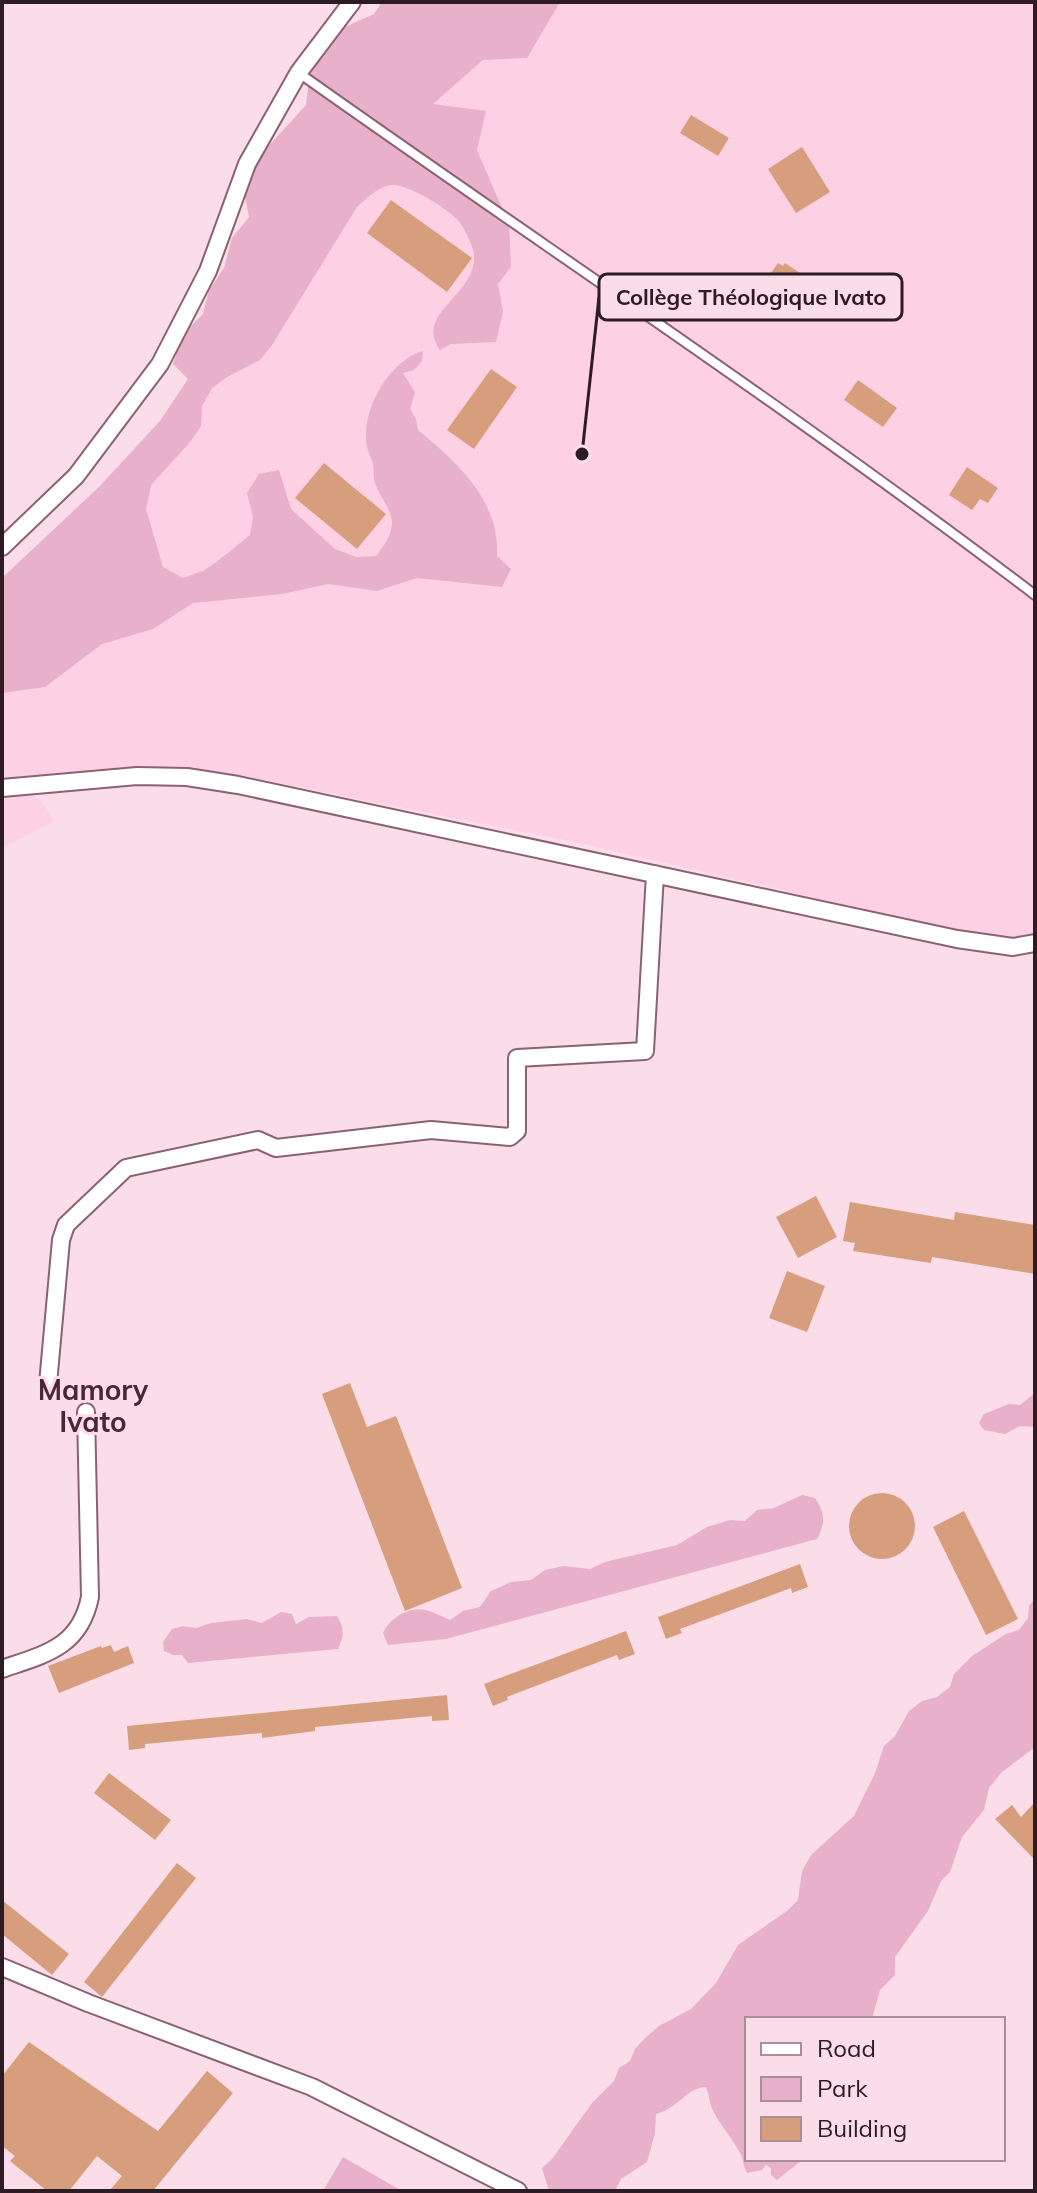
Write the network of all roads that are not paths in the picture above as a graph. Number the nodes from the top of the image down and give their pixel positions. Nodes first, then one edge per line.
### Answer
1 (352, 2) edge
2 (299, 72) junction
3 (2, 547) edge
4 (1035, 595) edge
5 (2, 788) edge
6 (655, 874) junction
7 (1035, 943) edge
8 (48, 1384) dead end
9 (86, 1412) dead end
10 (2, 1669) edge
11 (2, 1967) edge
12 (518, 2191) edge

1 - 2 street
2 - 3 street
2 - 4 lane
5 - 6 street
6 - 7 street
6 - 8 street
9 - 10 street
11 - 12 street

